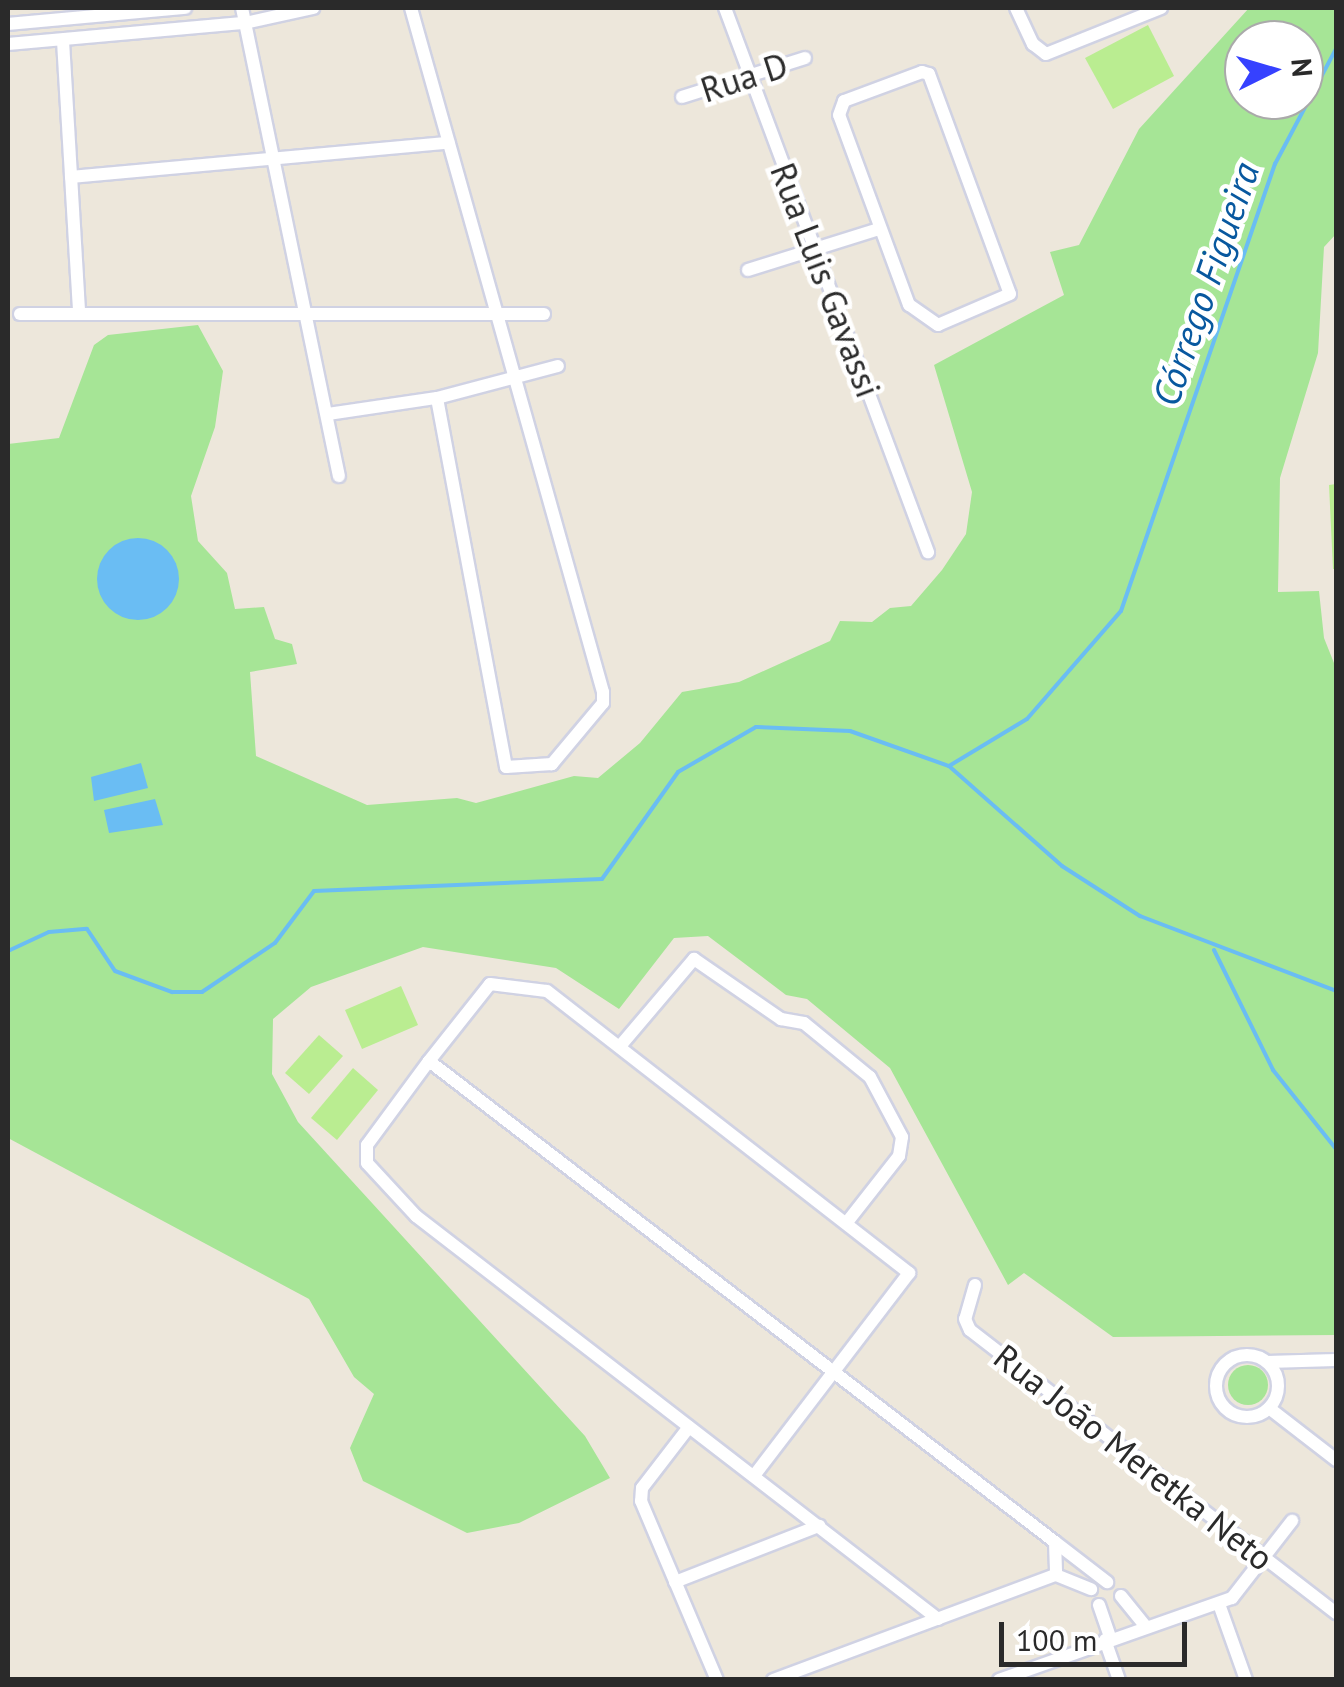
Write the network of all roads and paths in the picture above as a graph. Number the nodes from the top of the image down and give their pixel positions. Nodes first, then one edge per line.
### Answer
1 (185, 8) edge
2 (242, 8) edge
3 (314, 8) edge
4 (411, 8) edge
5 (725, 8) edge
6 (1016, 8) edge
7 (1161, 8) edge
8 (149, 11) junction
9 (79, 14) edge
10 (245, 23) junction
11 (8, 24) edge
12 (153, 32) junction
13 (63, 40) junction
14 (8, 44) edge
15 (805, 58) dead end
16 (750, 76) junction
17 (682, 97) dead end
18 (448, 142) junction
19 (275, 162) junction
20 (71, 177) junction
21 (879, 229) junction
22 (815, 249) junction
23 (748, 270) dead end
24 (307, 310) junction
25 (80, 312) junction
26 (495, 313) junction
27 (20, 314) dead end
28 (544, 314) dead end
29 (558, 366) dead end
30 (514, 381) junction
31 (437, 398) junction
32 (328, 414) junction
33 (340, 476) dead end
34 (928, 552) dead end
35 (621, 1045) junction
36 (430, 1061) junction
37 (848, 1221) junction
38 (974, 1285) dead end
39 (1336, 1360) edge
40 (1267, 1362) junction
41 (833, 1374) junction
42 (1269, 1408) junction
43 (689, 1427) junction
44 (1336, 1460) edge
45 (754, 1476) junction
46 (1292, 1521) dead end
47 (819, 1526) junction
48 (1055, 1542) junction
49 (1265, 1558) junction
50 (1056, 1575) junction
51 (675, 1582) junction
52 (1121, 1596) dead end
53 (1218, 1604) junction
54 (1099, 1605) dead end
55 (1336, 1613) edge
56 (938, 1619) junction
57 (1145, 1626) junction
58 (1107, 1639) junction
59 (717, 1680) edge
60 (773, 1680) edge
61 (999, 1680) edge
62 (1118, 1680) edge
63 (1246, 1680) edge

1 - 8 street
2 - 10 street
3 - 10 street
4 - 18 street
5 - 16 street, Rua Luis Gavassi
6 - 7 street
8 - 9 street
8 - 12 street
9 - 11 street
10 - 12 street
10 - 19 street
12 - 13 street
13 - 14 street
13 - 20 street
15 - 16 street, Rua D
16 - 17 street, Rua D
16 - 22 street, Rua Luis Gavassi
18 - 19 street
18 - 26 street
19 - 20 street
19 - 24 street
20 - 25 street
21 - 21 street
21 - 22 street
22 - 23 street
22 - 34 street, Rua Luis Gavassi
24 - 25 street
24 - 26 street
24 - 32 street
25 - 27 street
26 - 28 street
26 - 30 street
29 - 30 street
30 - 31 street
30 - 31 street
31 - 32 street
32 - 33 street
35 - 36 street
35 - 37 street
35 - 37 street
36 - 41 street
36 - 43 street
37 - 41 street
38 - 49 street, Rua João Meretka Neto
39 - 40 street
40 - 42 street
40 - 42 street
41 - 45 street
41 - 48 street
42 - 44 street
43 - 45 street
43 - 51 street
45 - 47 street
46 - 49 street
47 - 51 street
47 - 56 street
48 - 50 street
48 - 50 street
49 - 53 street
49 - 55 street, Rua João Meretka Neto
50 - 56 street
51 - 59 street
52 - 57 street
53 - 57 street
53 - 63 street
54 - 58 street
56 - 60 street
57 - 58 street
58 - 61 street
58 - 62 street

